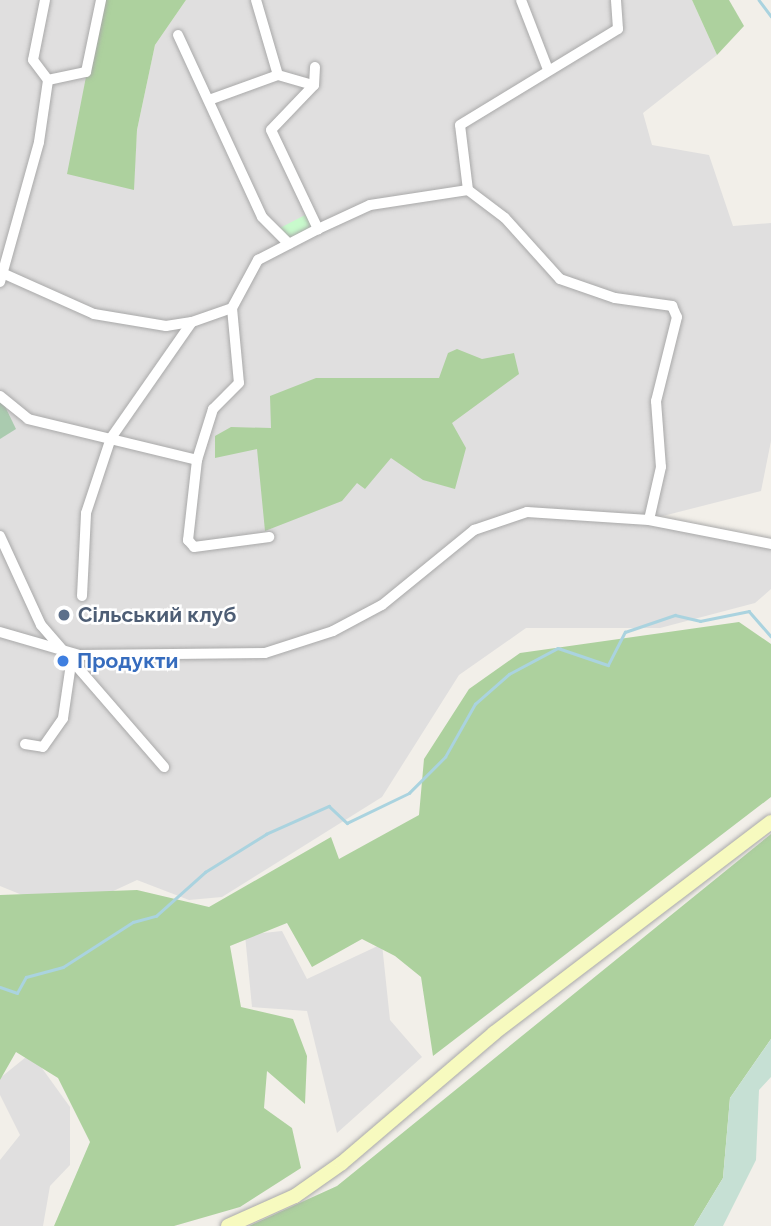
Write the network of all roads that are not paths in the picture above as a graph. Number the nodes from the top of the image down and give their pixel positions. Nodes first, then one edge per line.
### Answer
1 (45, 0) edge
2 (101, 0) edge
3 (256, 0) edge
4 (522, 0) edge
5 (616, 0) edge
6 (178, 35) dead end
7 (547, 67) junction
8 (315, 68) dead end
9 (278, 75) junction
10 (48, 80) junction
11 (314, 85) junction
12 (209, 100) junction
13 (468, 190) junction
14 (318, 229) junction
15 (289, 244) junction
16 (3, 272) edge
17 (0, 282) edge
18 (232, 308) junction
19 (192, 323) junction
20 (0, 396) edge
21 (111, 438) junction
22 (197, 460) junction
23 (649, 520) junction
24 (0, 536) edge
25 (269, 537) dead end
26 (771, 544) edge
27 (82, 596) dead end
28 (0, 632) edge
29 (70, 653) junction
30 (25, 744) dead end
31 (164, 767) dead end
32 (771, 822) edge
33 (228, 1226) edge

1 - 10 street
2 - 10 street
3 - 9 street
4 - 7 street
5 - 7 street
6 - 12 street
7 - 13 street
8 - 11 street
9 - 11 street
9 - 12 street
10 - 16 street
11 - 14 street
12 - 15 street
13 - 14 street
13 - 23 street
14 - 15 street
15 - 18 street
16 - 17 street
16 - 19 street
18 - 19 street
18 - 22 street
19 - 21 street
20 - 21 street
21 - 22 street
21 - 27 street
22 - 25 street
23 - 26 street
23 - 29 street
24 - 29 street
28 - 29 street
29 - 30 street
29 - 31 street
32 - 33 main road

